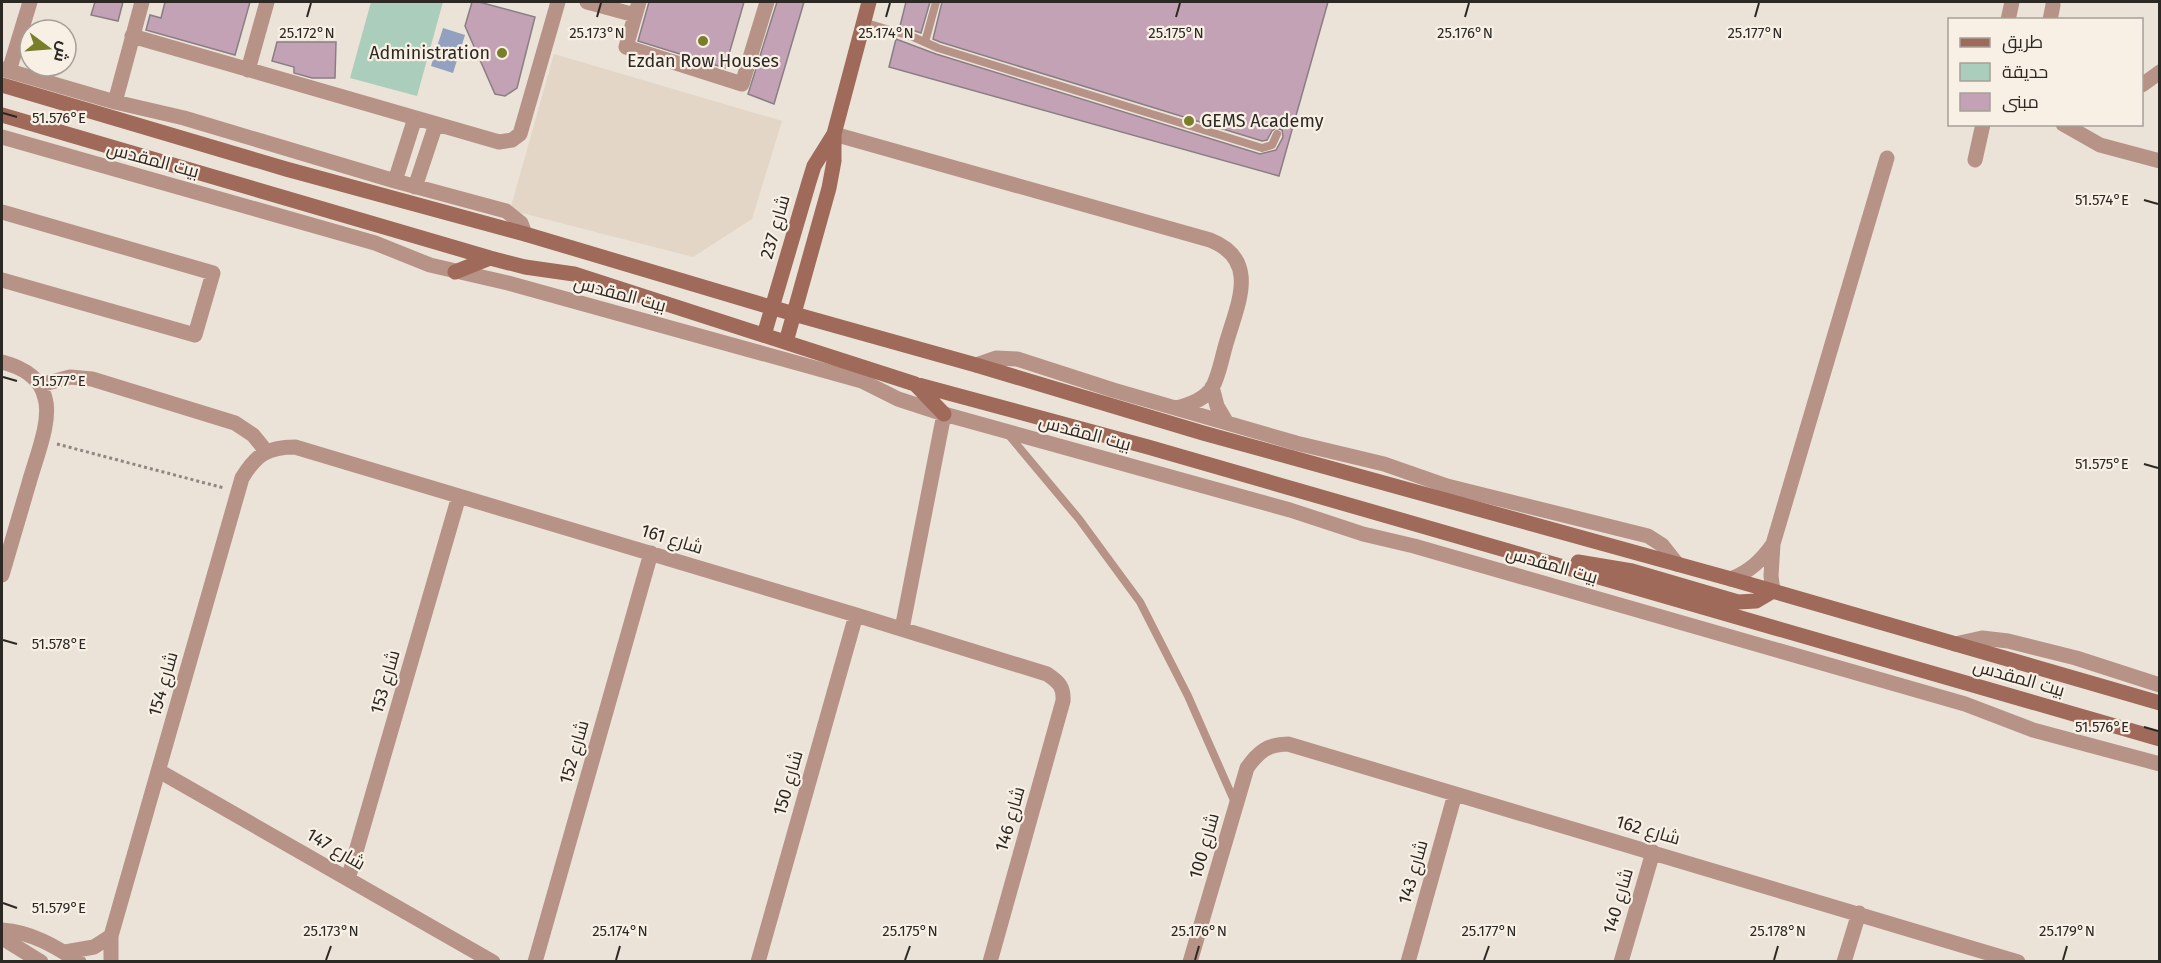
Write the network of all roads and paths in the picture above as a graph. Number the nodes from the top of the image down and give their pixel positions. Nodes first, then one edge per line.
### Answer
1 (30, 2) edge
2 (142, 2) edge
3 (267, 2) edge
4 (558, 2) edge
5 (587, 2) edge
6 (767, 2) edge
7 (869, 2) edge
8 (936, 2) edge
9 (2012, 2) edge
10 (637, 8) edge
11 (2008, 18) edge
12 (863, 22) junction
13 (132, 36) junction
14 (924, 42) junction
15 (248, 70) junction
16 (2160, 72) edge
17 (4, 75) edge
18 (2143, 84) edge
19 (115, 102) junction
20 (2, 115) edge
21 (415, 118) junction
22 (436, 124) junction
23 (1983, 126) edge
24 (2070, 126) edge
25 (2089, 131) edge
26 (834, 134) junction
27 (1277, 134) dead end
28 (2, 137) edge
29 (1887, 158) dead end
30 (1975, 160) dead end
31 (2160, 161) edge
32 (395, 181) junction
33 (415, 187) junction
34 (2, 212) edge
35 (525, 234) junction
36 (490, 258) junction
37 (455, 272) junction
38 (2, 280) edge
39 (772, 307) junction
40 (794, 314) junction
41 (764, 335) junction
42 (786, 342) junction
43 (2, 362) edge
44 (976, 365) junction
45 (915, 384) junction
46 (40, 385) junction
47 (1212, 387) junction
48 (1176, 408) junction
49 (944, 414) junction
50 (1227, 423) junction
51 (1006, 431) junction
52 (41, 440) junction
53 (266, 451) junction
54 (238, 492) junction
55 (459, 496) junction
56 (1773, 544) junction
57 (651, 553) junction
58 (1548, 561) junction
59 (1677, 564) junction
60 (2, 575) edge
61 (1731, 579) junction
62 (1773, 591) junction
63 (856, 615) junction
64 (903, 629) junction
65 (1955, 644) junction
66 (2160, 685) edge
67 (1062, 687) joint
68 (2160, 703) edge
69 (2137, 732) junction
70 (2160, 733) edge
71 (2160, 739) edge
72 (1266, 747) joint
73 (2160, 764) edge
74 (159, 771) junction
75 (1455, 794) junction
76 (1236, 806) junction
77 (1653, 852) junction
78 (348, 879) junction
79 (1859, 913) junction
80 (2, 930) edge
81 (111, 936) junction
82 (2, 938) edge
83 (65, 952) junction
84 (41, 962) edge
85 (80, 962) edge
86 (111, 962) edge
87 (493, 962) edge
88 (535, 962) edge
89 (758, 962) edge
90 (990, 962) edge
91 (1190, 962) edge
92 (1408, 962) edge
93 (1621, 962) edge
94 (1844, 962) edge
95 (2018, 962) edge

1 - 17 street
2 - 13 street
3 - 15 street
4 - 22 street
5 - 10 street
6 - 10 street
7 - 12 street, شارع 237
8 - 14 lane
9 - 11 street
12 - 14 lane
12 - 26 street, شارع 237
13 - 15 street
13 - 19 street
14 - 27 lane
15 - 21 street
16 - 18 street
17 - 19 street
17 - 35 street, بيت المقدس
19 - 32 street
20 - 36 street, بيت المقدس
21 - 22 street
21 - 32 street
22 - 33 street
23 - 30 street
24 - 25 street
25 - 31 street
26 - 39 street, شارع 237
26 - 40 street, شارع 237
26 - 47 street
28 - 37 street, بيت المقدس
29 - 56 street
32 - 33 street
33 - 35 street
34 - 38 street
35 - 39 street, بيت المقدس
36 - 37 street
36 - 41 street, بيت المقدس
37 - 49 street, بيت المقدس
39 - 40 street, بيت المقدس
39 - 41 street, شارع 237
40 - 42 street, شارع 237
40 - 44 street, بيت المقدس
41 - 42 street, بيت المقدس
42 - 45 street, بيت المقدس
43 - 46 street
44 - 48 street, بيت المقدس
44 - 59 street, بيت المقدس
45 - 49 street
45 - 58 street, بيت المقدس
46 - 52 street
46 - 53 street
47 - 48 street
47 - 50 street
48 - 50 street, بيت المقدس
49 - 51 street, بيت المقدس
49 - 64 street
50 - 59 street, بيت المقدس
51 - 73 street, بيت المقدس
51 - 76 lane
52 - 54 path
52 - 60 street
53 - 54 street, شارع 154
53 - 55 street, شارع 161
54 - 74 street, شارع 154
55 - 57 street, شارع 161
55 - 78 street, شارع 153
56 - 61 street
56 - 62 street
57 - 63 street, شارع 161
57 - 88 street, شارع 152
58 - 62 street
58 - 69 street, بيت المقدس
59 - 61 street, بيت المقدس
61 - 62 street, بيت المقدس
62 - 65 street, بيت المقدس
63 - 64 street, شارع 161
63 - 89 street, شارع 150
64 - 67 street, شارع 161
65 - 66 street, بيت المقدس
65 - 68 street, بيت المقدس
67 - 90 street, شارع 146
69 - 70 street
69 - 71 street, بيت المقدس
72 - 75 street, شارع 162
72 - 76 street, شارع 100
74 - 78 street, شارع 147
74 - 81 street, شارع 154
75 - 77 street, شارع 162
75 - 92 street, شارع 143
76 - 91 street, شارع 100
77 - 79 street, شارع 162
77 - 93 street, شارع 140
78 - 87 street, شارع 147
79 - 94 street
79 - 95 street, شارع 162
80 - 83 street
81 - 83 street
81 - 86 street, شارع 154
82 - 84 street
83 - 85 street

